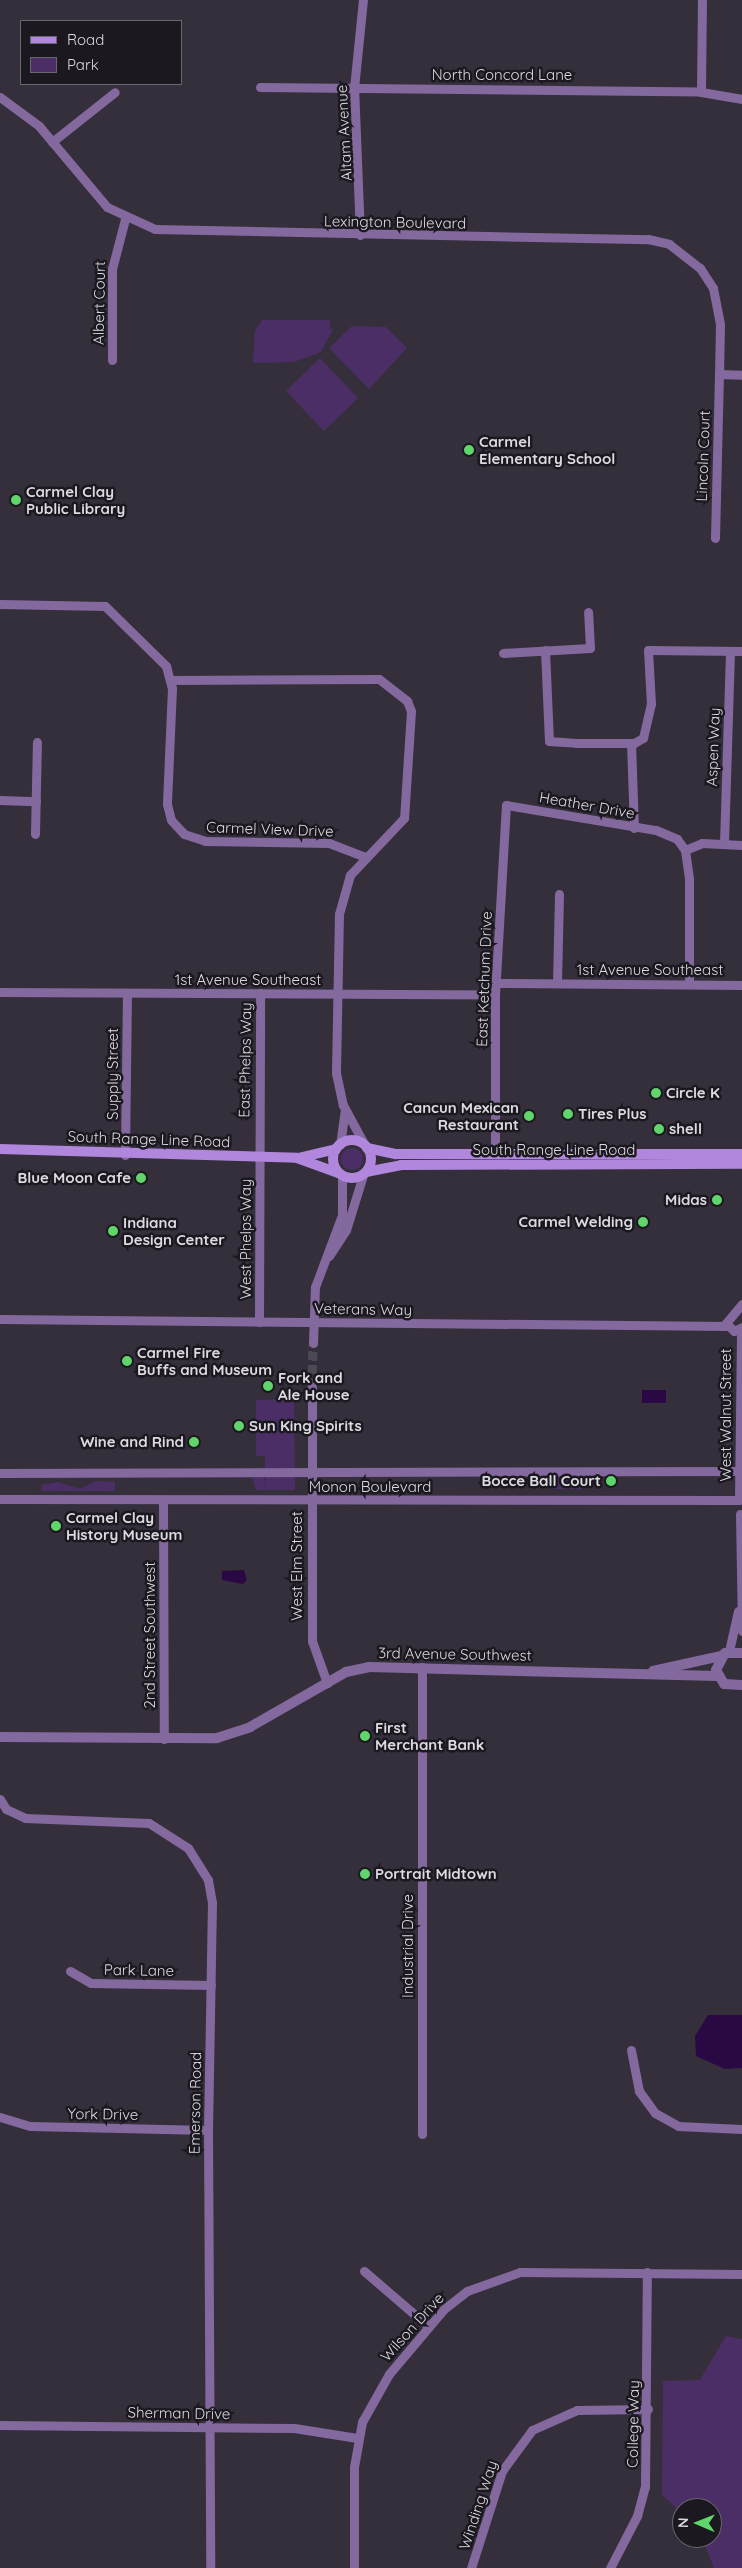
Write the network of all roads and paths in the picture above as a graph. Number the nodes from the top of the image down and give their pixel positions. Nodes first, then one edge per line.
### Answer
1 (363, 0) edge
2 (702, 0) edge
3 (260, 86) dead end
4 (354, 88) junction
5 (115, 92) dead end
6 (702, 92) junction
7 (0, 97) edge
8 (742, 99) edge
9 (52, 142) junction
10 (125, 219) junction
11 (360, 235) junction
12 (112, 360) dead end
13 (719, 374) junction
14 (742, 375) edge
15 (714, 538) dead end
16 (0, 604) edge
17 (588, 612) dead end
18 (545, 650) junction
19 (730, 651) junction
20 (742, 651) edge
21 (503, 653) dead end
22 (171, 680) junction
23 (37, 742) dead end
24 (631, 743) junction
25 (0, 800) edge
26 (36, 801) junction
27 (506, 805) joint
28 (634, 828) junction
29 (35, 834) dead end
30 (724, 843) junction
31 (742, 845) edge
32 (685, 850) junction
33 (366, 857) junction
34 (559, 894) dead end
35 (499, 983) junction
36 (557, 983) junction
37 (689, 984) junction
38 (742, 985) edge
39 (0, 992) edge
40 (127, 994) junction
41 (260, 994) junction
42 (337, 994) junction
43 (495, 996) junction
44 (345, 1110) junction
45 (365, 1146) junction
46 (338, 1147) junction
47 (0, 1149) edge
48 (495, 1154) junction
49 (742, 1154) edge
50 (125, 1155) junction
51 (259, 1157) junction
52 (297, 1158) junction
53 (742, 1164) edge
54 (364, 1173) junction
55 (340, 1174) junction
56 (325, 1259) junction
57 (742, 1304) edge
58 (0, 1319) edge
59 (259, 1322) junction
60 (313, 1322) junction
61 (727, 1326) junction
62 (741, 1328) edge
63 (313, 1343) tunnel mouth
64 (312, 1387) tunnel mouth
65 (740, 1471) junction
66 (311, 1473) junction
67 (0, 1474) edge
68 (0, 1499) edge
69 (740, 1500) joint
70 (163, 1502) junction
71 (311, 1502) junction
72 (740, 1514) dead end
73 (740, 1599) junction
74 (742, 1631) edge
75 (742, 1653) edge
76 (725, 1654) junction
77 (422, 1668) junction
78 (642, 1672) junction
79 (717, 1676) junction
80 (326, 1683) junction
81 (742, 1685) edge
82 (0, 1737) edge
83 (164, 1739) junction
84 (0, 1799) edge
85 (70, 1972) dead end
86 (211, 1984) junction
87 (631, 2050) dead end
88 (0, 2117) edge
89 (742, 2128) edge
90 (208, 2130) junction
91 (422, 2134) dead end
92 (364, 2272) dead end
93 (647, 2272) junction
94 (742, 2274) edge
95 (428, 2326) junction
96 (648, 2409) junction
97 (0, 2425) edge
98 (210, 2428) junction
99 (357, 2438) junction
100 (210, 2568) edge
101 (354, 2568) edge
102 (471, 2568) edge
103 (610, 2568) edge

1 - 4 street, Altam Avenue
2 - 6 street
3 - 4 street, North Concord Lane
4 - 6 street, North Concord Lane
4 - 11 street, Altam Avenue
5 - 9 street
6 - 8 street, North Concord Lane
7 - 9 street, Lexington Boulevard
9 - 10 street, Lexington Boulevard
10 - 11 street, Lexington Boulevard
10 - 12 street, Albert Court
11 - 13 street, Lexington Boulevard
13 - 14 street
13 - 15 street, Lincoln Court
16 - 22 street
17 - 18 street
18 - 21 street
18 - 24 street
19 - 20 street
19 - 24 street
19 - 30 street, Aspen Way
22 - 33 street, Carmel View Drive
22 - 33 street
23 - 26 street
24 - 28 street
25 - 26 street
26 - 29 street
27 - 28 street, Heather Drive
27 - 35 street, East Ketchum Drive
28 - 32 street, Heather Drive
30 - 31 street
30 - 32 street
32 - 37 street
33 - 42 street
34 - 36 street
35 - 36 street, 1st Avenue Southeast
35 - 43 street, East Ketchum Drive
36 - 37 street, 1st Avenue Southeast
37 - 38 street, 1st Avenue Southeast
39 - 40 street, 1st Avenue Southeast
40 - 41 street, 1st Avenue Southeast
40 - 50 street, Supply Street
41 - 42 street, 1st Avenue Southeast
41 - 51 street, East Phelps Way
42 - 43 street, 1st Avenue Southeast
42 - 44 street
43 - 48 street, East Ketchum Drive
44 - 45 street
44 - 46 street
45 - 46 main road
45 - 48 main road, South Range Line Road
45 - 54 main road
46 - 52 main road, South Range Line Road
46 - 55 main road
47 - 50 main road, South Range Line Road
48 - 49 main road, South Range Line Road
50 - 51 main road, South Range Line Road
51 - 52 main road, South Range Line Road
51 - 59 street, West Phelps Way
52 - 55 main road, South Range Line Road
53 - 54 main road, South Range Line Road
54 - 55 main road
54 - 56 street
55 - 56 street
56 - 60 street
57 - 61 street
58 - 59 street, Veterans Way
59 - 60 street, Veterans Way
60 - 61 street, Veterans Way
60 - 63 street
61 - 62 street, Veterans Way
62 - 65 street, West Walnut Street
64 - 66 street, West Elm Street
65 - 66 street, Monon Boulevard
65 - 69 street, West Walnut Street
66 - 67 street, Monon Boulevard
66 - 71 street, West Elm Street
68 - 70 street, Monon Boulevard
69 - 71 street, Monon Boulevard
70 - 71 street, Monon Boulevard
70 - 83 street, 2nd Street Southwest
71 - 80 street, West Elm Street
72 - 73 street
73 - 74 street
73 - 76 street
75 - 76 street
76 - 78 street, 3rd Avenue Southwest
76 - 79 street
77 - 78 street, 3rd Avenue Southwest
77 - 80 street, 3rd Avenue Southwest
77 - 91 street, Industrial Drive
78 - 79 street, 3rd Avenue Southwest
79 - 81 street
80 - 83 street, 3rd Avenue Southwest
82 - 83 street, 3rd Avenue Southwest
84 - 86 street, Emerson Road
85 - 86 street, Park Lane
86 - 90 street, Emerson Road
87 - 89 street
88 - 90 street, York Drive
90 - 98 street, Emerson Road
92 - 95 street
93 - 94 street, Wilson Drive
93 - 95 street, Wilson Drive
93 - 96 street, College Way
95 - 99 street, Wilson Drive
96 - 102 street, Winding Way
96 - 103 street, College Way
97 - 98 street, Sherman Drive
98 - 99 street, Sherman Drive
98 - 100 street, Emerson Road
99 - 101 street, Wilson Drive

